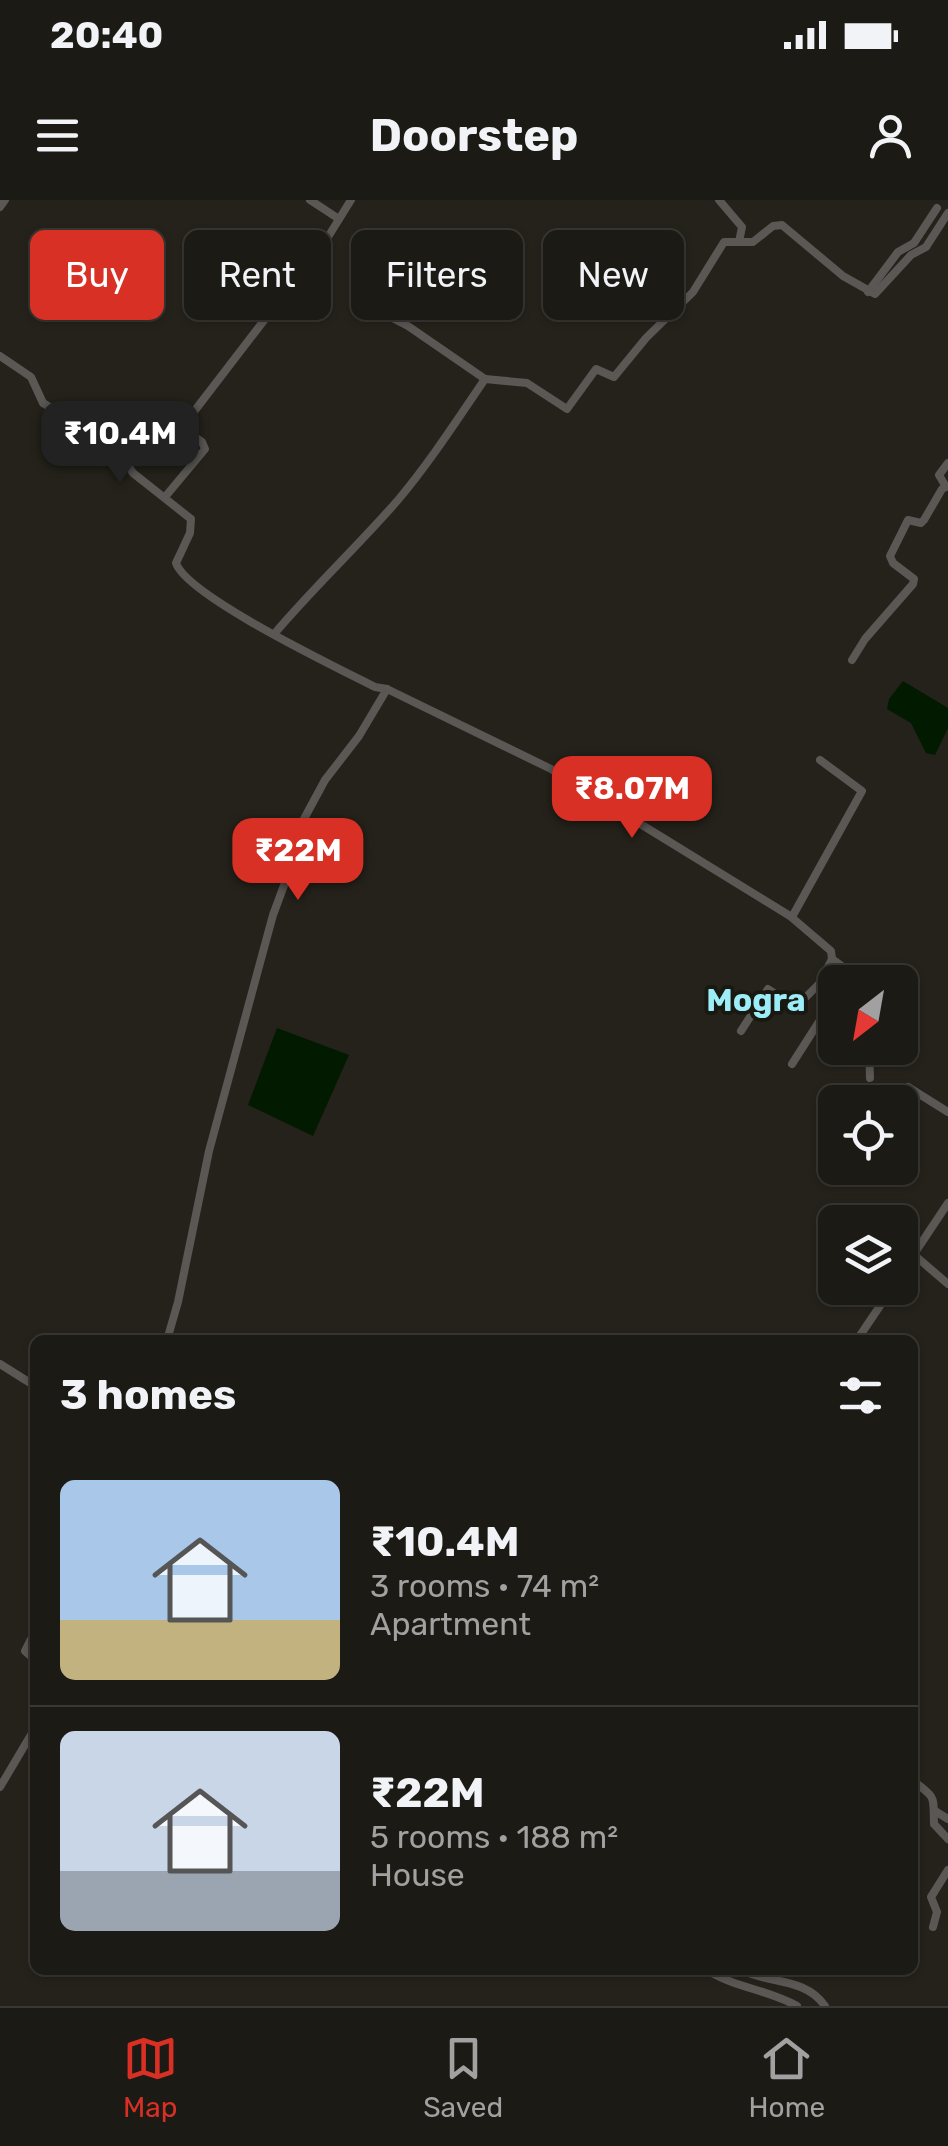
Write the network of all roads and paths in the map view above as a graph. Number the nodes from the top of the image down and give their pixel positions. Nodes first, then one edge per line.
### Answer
1 (5, 200) edge
2 (310, 200) edge
3 (351, 200) edge
4 (719, 200) edge
5 (0, 207) edge
6 (937, 208) dead end
7 (948, 213) edge
8 (339, 219) junction
9 (739, 242) junction
10 (868, 292) junction
11 (397, 320) edge
12 (0, 356) edge
13 (484, 379) junction
14 (948, 463) edge
15 (164, 497) junction
16 (276, 633) junction
17 (852, 660) dead end
18 (387, 689) junction
19 (820, 760) dead end
20 (792, 917) junction
21 (832, 960) junction
22 (830, 965) edge
23 (839, 965) edge
24 (818, 986) edge
25 (818, 1027) edge
26 (740, 1031) dead end
27 (792, 1064) dead end
28 (870, 1065) edge
29 (870, 1078) dead end
30 (918, 1093) edge
31 (948, 1112) edge
32 (948, 1203) edge
33 (918, 1248) edge
34 (918, 1258) edge
35 (948, 1284) edge
36 (881, 1305) edge
37 (168, 1335) edge
38 (860, 1335) edge
39 (0, 1364) edge
40 (30, 1383) edge
41 (30, 1736) edge
42 (918, 1784) edge
43 (0, 1787) edge
44 (935, 1812) junction
45 (948, 1819) edge
46 (948, 1839) edge
47 (948, 1870) edge
48 (933, 1927) dead end
49 (717, 1975) edge
50 (760, 1975) edge
51 (797, 2006) edge
52 (825, 2006) edge

1 - 5 street
2 - 8 street
3 - 8 street
4 - 9 street
6 - 10 street
7 - 10 street
8 - 15 street
9 - 10 street
9 - 13 street
11 - 13 street
12 - 15 street
13 - 16 street
14 - 17 street
15 - 16 street
16 - 18 street
18 - 20 street
18 - 37 street
19 - 20 street
20 - 21 street
21 - 22 street
21 - 23 street
24 - 26 street
25 - 27 street
28 - 29 street
30 - 31 street
32 - 33 street
34 - 35 street
36 - 38 street
39 - 40 street
41 - 43 street
42 - 44 street
44 - 45 street
44 - 46 street
47 - 48 street
49 - 51 street
50 - 52 street

